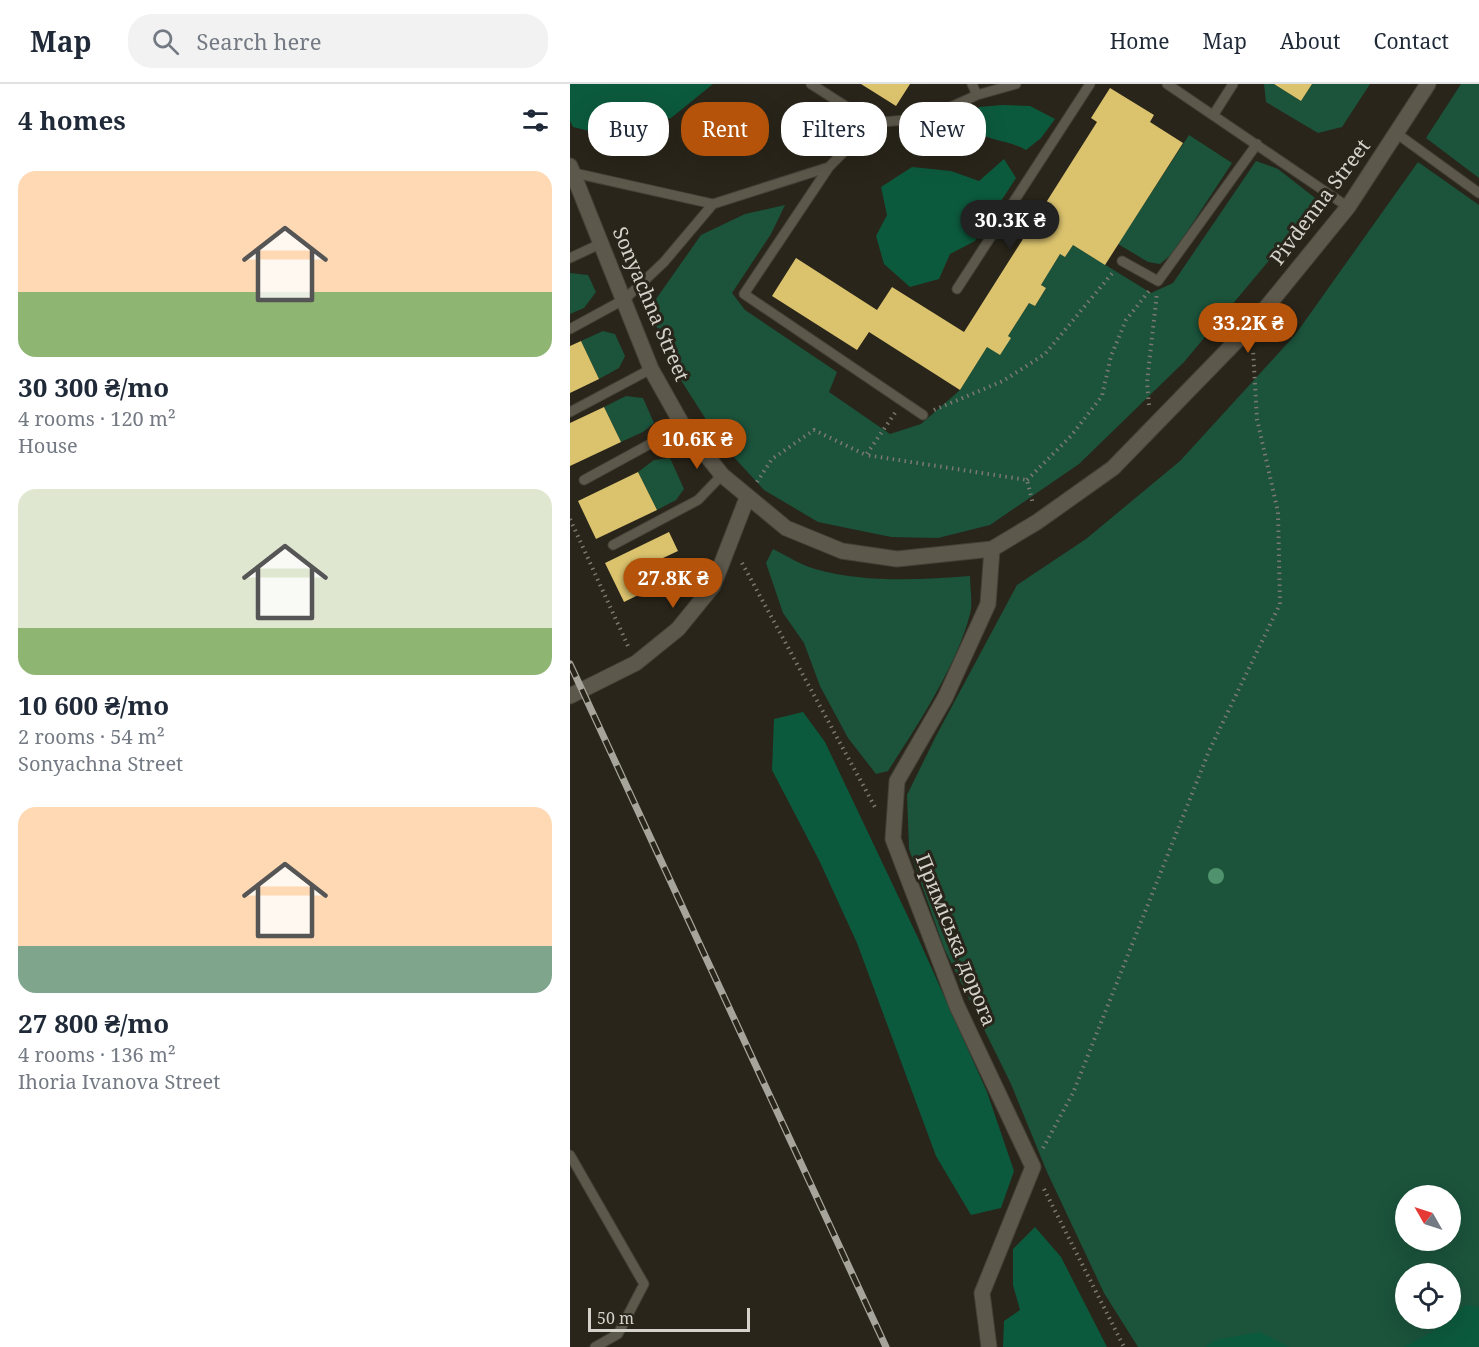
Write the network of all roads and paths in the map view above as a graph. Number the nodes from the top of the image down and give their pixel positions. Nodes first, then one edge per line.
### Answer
1 (812, 84) edge
2 (972, 84) edge
3 (1016, 84) edge
4 (1090, 84) edge
5 (1167, 84) edge
6 (1233, 84) edge
7 (1428, 84) edge
8 (977, 95) junction
9 (840, 102) edge
10 (1214, 114) junction
11 (887, 122) edge
12 (1396, 133) junction
13 (1257, 144) junction
14 (840, 156) edge
15 (829, 167) junction
16 (571, 170) edge
17 (1479, 193) edge
18 (713, 204) junction
19 (1348, 207) junction
20 (602, 243) junction
21 (570, 258) edge
22 (1122, 261) joint
23 (1158, 281) junction
24 (957, 289) dead end
25 (625, 299) junction
26 (1252, 325) junction
27 (570, 329) edge
28 (651, 369) junction
29 (903, 402) junction
30 (570, 412) edge
31 (923, 415) joint
32 (683, 426) junction
33 (1152, 429) junction
34 (866, 455) junction
35 (722, 476) junction
36 (584, 480) dead end
37 (1027, 480) junction
38 (747, 498) junction
39 (570, 519) edge
40 (1037, 522) junction
41 (730, 541) junction
42 (613, 545) dead end
43 (992, 549) junction
44 (636, 663) junction
45 (570, 696) edge
46 (892, 839) junction
47 (570, 1155) edge
48 (1033, 1167) junction
49 (595, 1347) edge
50 (989, 1347) edge
51 (1124, 1347) edge

1 - 9 lane
2 - 8 lane
3 - 8 lane
4 - 24 lane
5 - 10 lane
6 - 10 lane
7 - 12 street, Pivdenna Street
8 - 11 lane
10 - 13 lane
12 - 17 lane
12 - 19 street, Pivdenna Street
13 - 19 lane
13 - 23 lane
14 - 15 lane
15 - 18 lane
15 - 29 lane
16 - 18 lane
16 - 20 street, Sonyachna Street
18 - 25 lane
19 - 26 street, Pivdenna Street
20 - 21 lane
20 - 25 street, Sonyachna Street
22 - 23 lane
22 - 31 path
23 - 33 path
23 - 37 path
25 - 27 lane
25 - 28 street, Sonyachna Street
26 - 33 street, Pivdenna Street
26 - 48 path
28 - 30 lane
28 - 32 street, Sonyachna Street
29 - 31 lane
29 - 34 path
32 - 35 street, Sonyachna Street
32 - 36 lane
33 - 40 street, Pivdenna Street
34 - 37 path
34 - 38 path
35 - 38 street, Sonyachna Street
35 - 42 lane
37 - 40 path
38 - 41 street
38 - 43 street, Sonyachna Street
39 - 44 path
40 - 43 street, Pivdenna Street
41 - 44 street
41 - 46 path
43 - 46 street, Приміська дорога
44 - 45 street
46 - 48 street, Приміська дорога
47 - 49 lane
48 - 50 street
48 - 51 path

